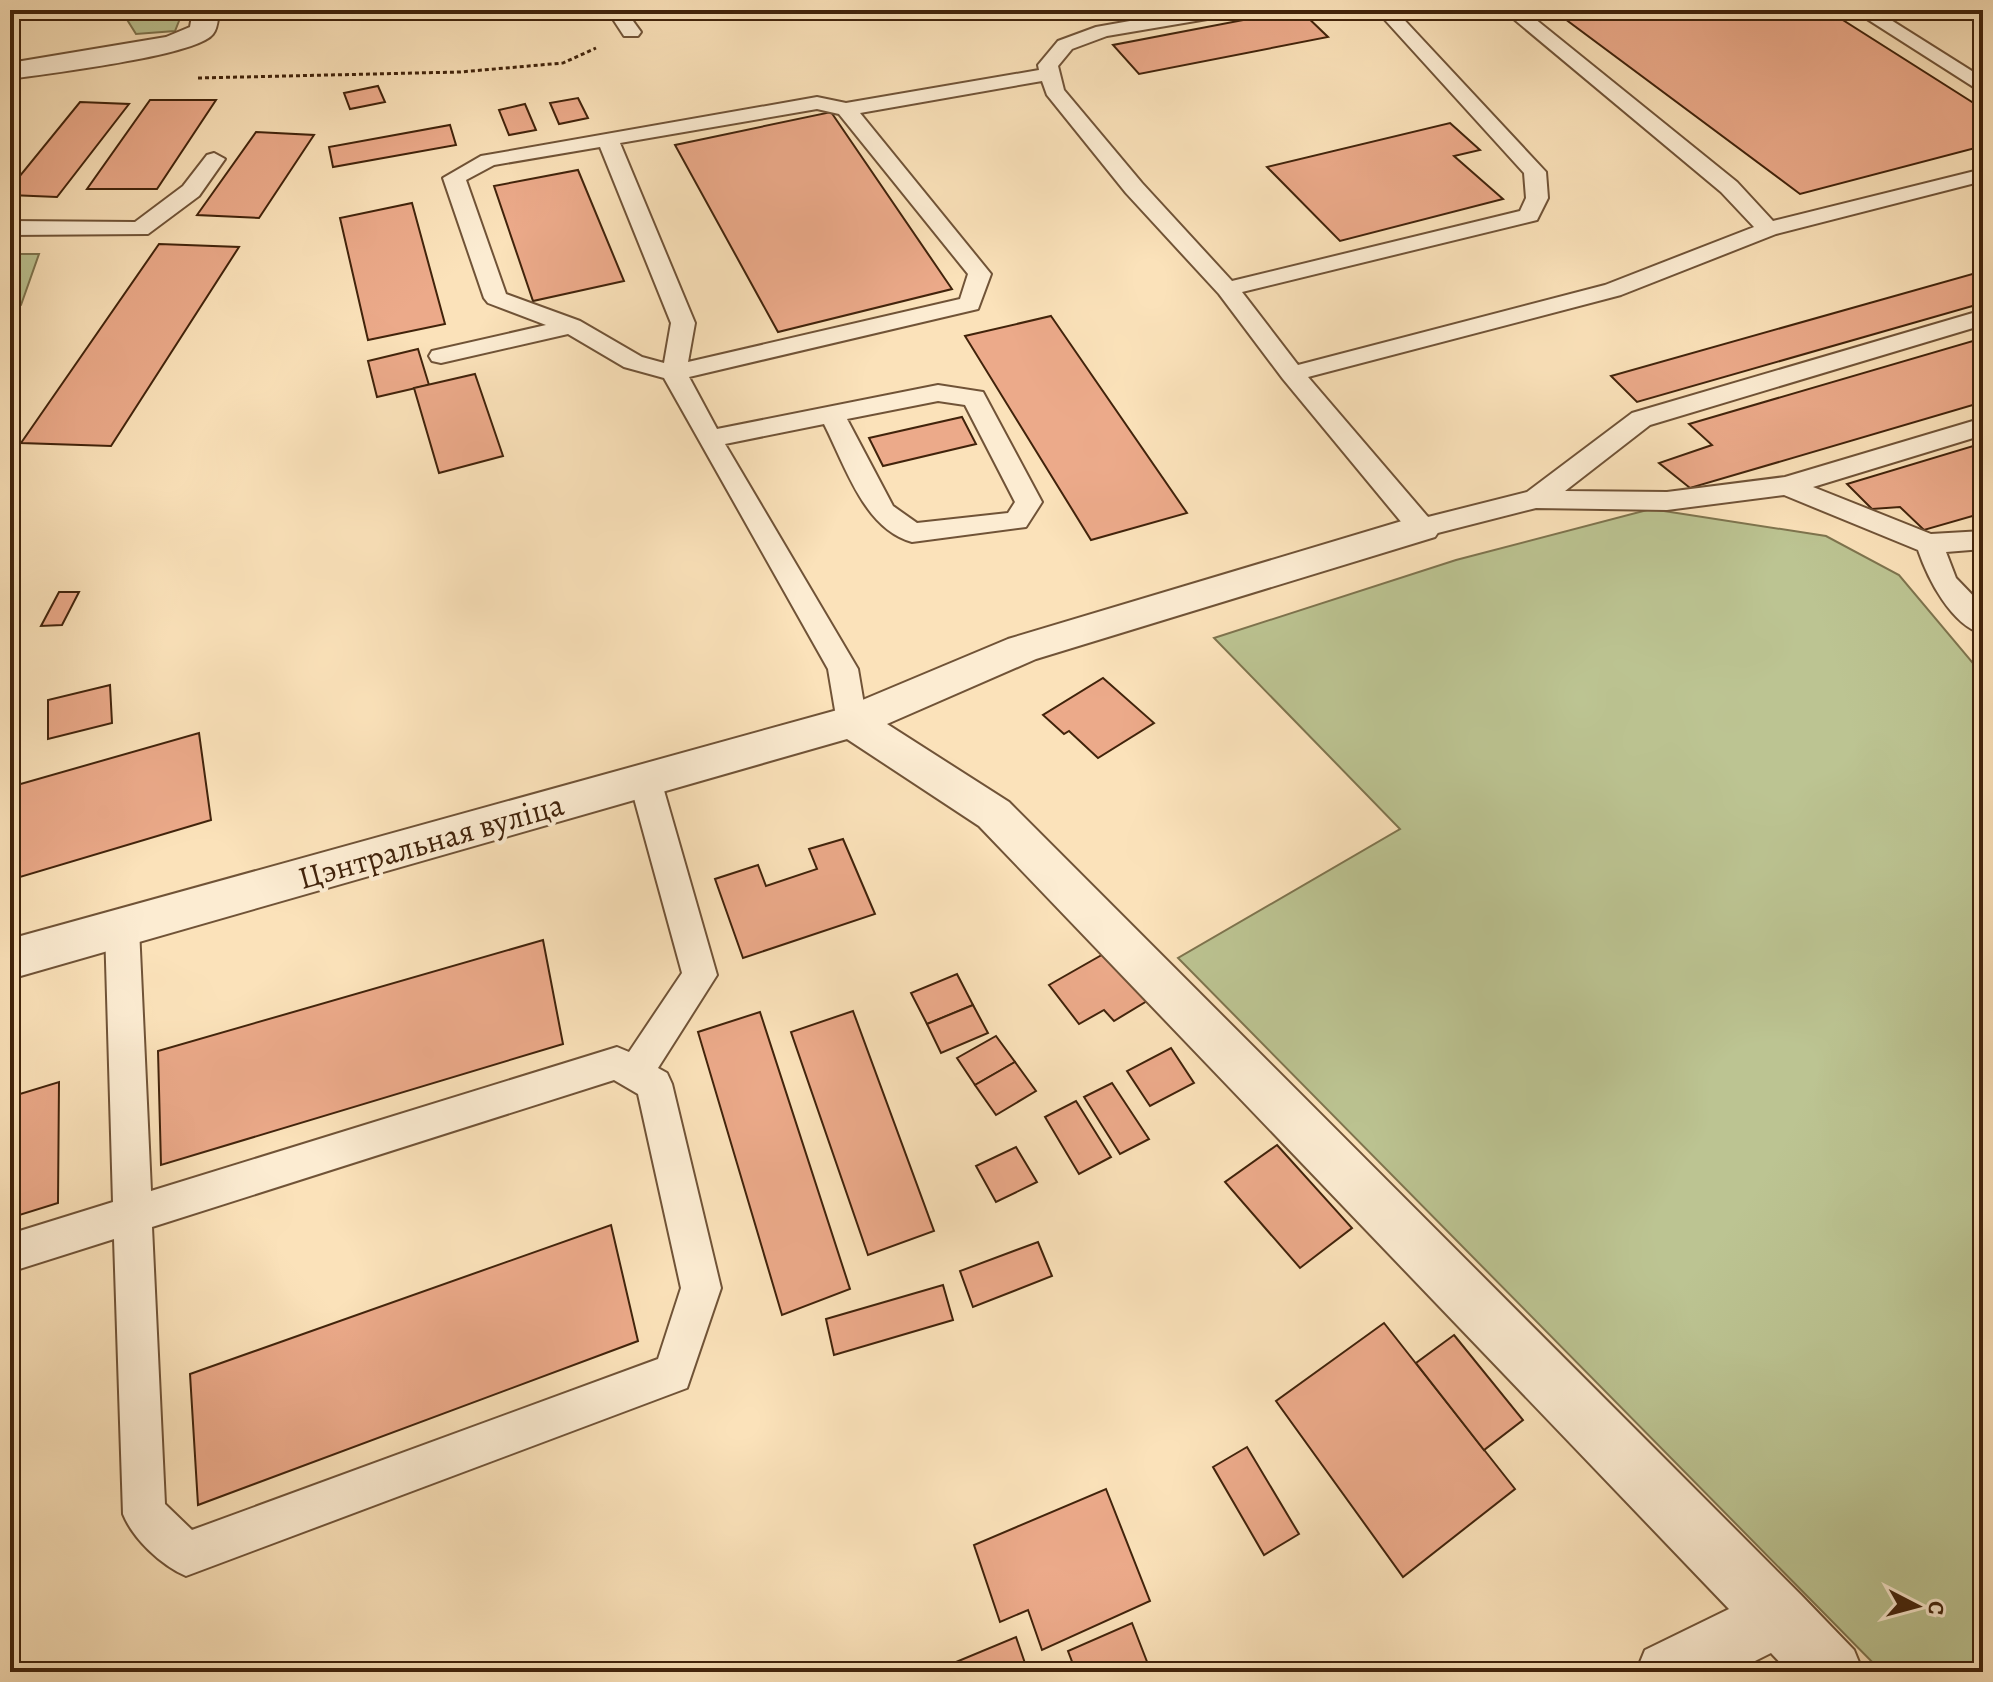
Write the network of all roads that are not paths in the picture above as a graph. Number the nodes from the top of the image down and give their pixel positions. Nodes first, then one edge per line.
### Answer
1 (206, 10) edge
2 (616, 10) edge
3 (1225, 10) edge
4 (1385, 10) edge
5 (1512, 10) edge
6 (1862, 10) edge
7 (631, 32) road end
8 (10, 71) edge
9 (1050, 74) junction
10 (1983, 87) edge
11 (846, 109) junction
12 (607, 138) junction
13 (214, 159) dead end
14 (1983, 175) edge
15 (10, 228) edge
16 (1768, 229) junction
17 (1227, 289) junction
18 (1983, 317) edge
19 (572, 326) junction
20 (441, 356) dead end
21 (674, 373) junction
22 (1292, 374) junction
23 (832, 414) junction
24 (1983, 426) edge
25 (709, 439) junction
26 (1786, 486) junction
27 (1536, 499) junction
28 (1422, 528) junction
29 (1983, 540) edge
30 (1929, 544) junction
31 (1983, 624) edge
32 (852, 722) junction
33 (645, 780) junction
34 (122, 928) junction
35 (10, 959) edge
36 (635, 1073) junction
37 (133, 1214) junction
38 (10, 1253) edge
39 (1779, 1617) junction
40 (1667, 1672) edge
41 (1832, 1672) edge

1 - 8 street
2 - 7 lane
3 - 9 lane
4 - 17 lane
5 - 16 lane
6 - 10 lane
9 - 11 lane
9 - 17 lane
11 - 12 lane
11 - 21 lane
12 - 19 lane
12 - 21 lane
13 - 15 lane
14 - 16 lane
16 - 22 lane
17 - 22 lane
18 - 27 lane
19 - 20 lane
19 - 21 lane
21 - 25 lane
22 - 28 lane
23 - 23 lane
23 - 25 lane
24 - 26 lane
25 - 32 lane
26 - 27 lane
26 - 30 lane
27 - 28 lane
28 - 32 street, Цэнтральная вуліца
29 - 30 lane
30 - 31 lane
32 - 33 street, Цэнтральная вуліца
32 - 39 street
33 - 34 street, Цэнтральная вуліца
33 - 36 lane
34 - 35 street, Цэнтральная вуліца
34 - 37 lane
36 - 37 lane
36 - 37 lane
37 - 38 lane
39 - 40 street
39 - 41 street

